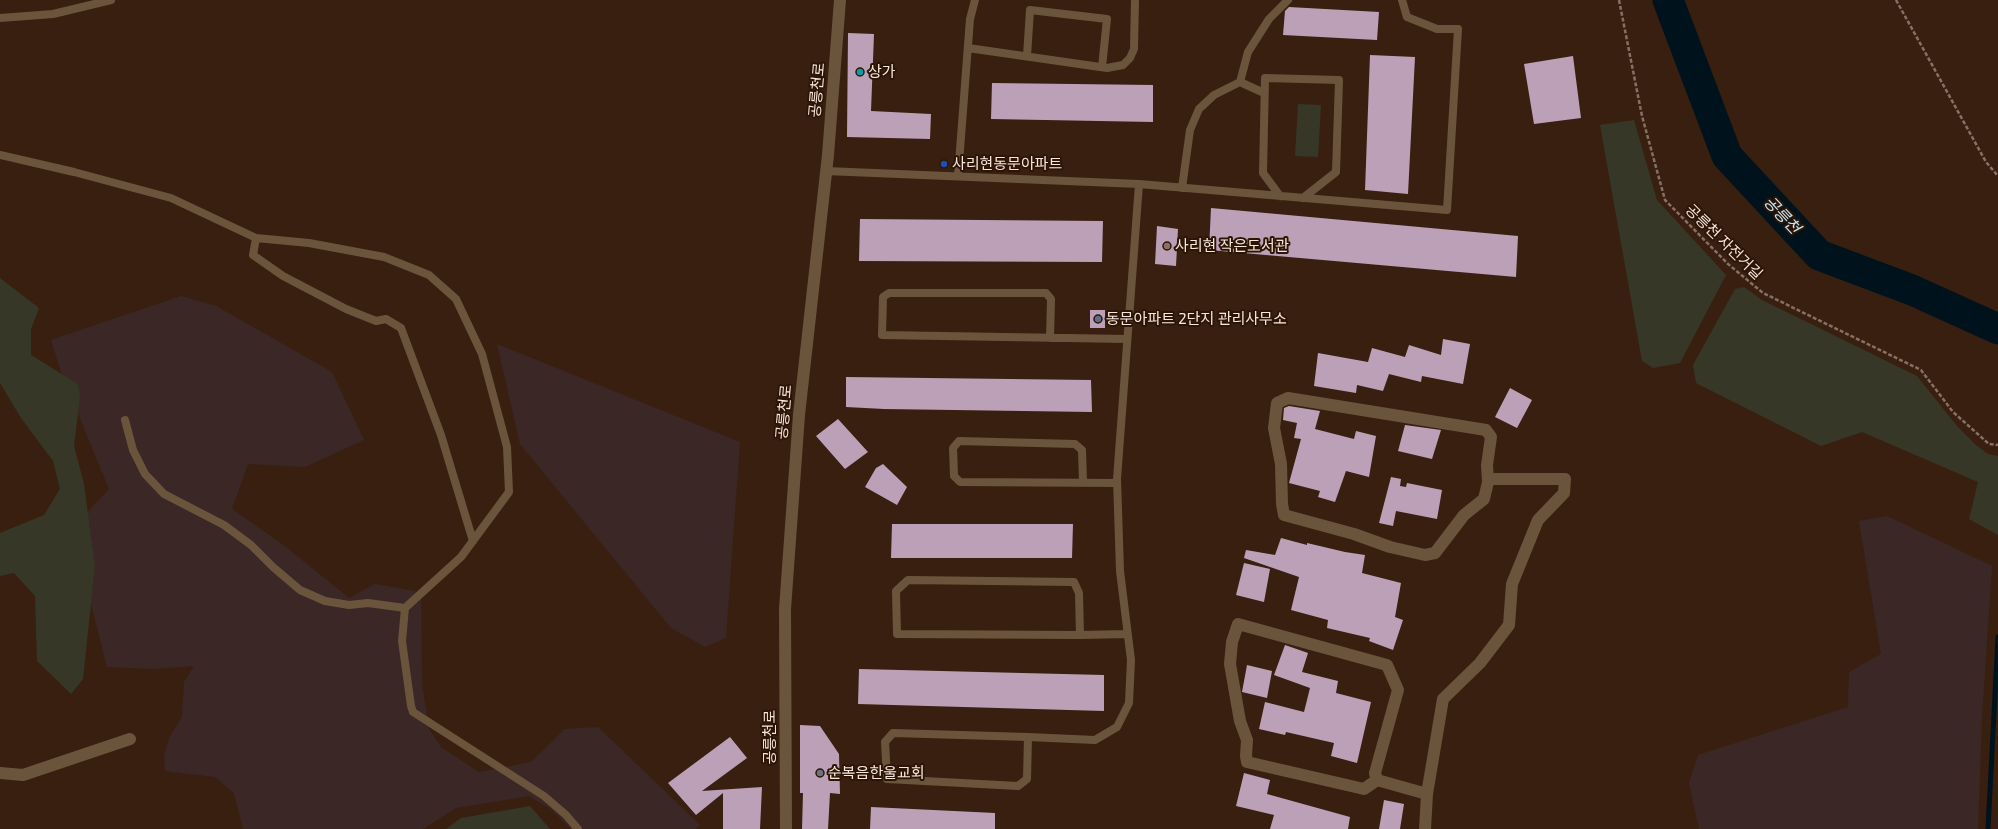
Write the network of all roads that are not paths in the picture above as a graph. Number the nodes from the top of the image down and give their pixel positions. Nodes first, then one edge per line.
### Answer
1 (111, 0) edge
2 (840, 0) edge
3 (975, 0) edge
4 (1135, 0) edge
5 (1288, 0) edge
6 (1402, 0) edge
7 (0, 18) edge
8 (968, 48) junction
9 (1027, 56) junction
10 (1102, 67) junction
11 (1240, 82) junction
12 (1264, 93) junction
13 (0, 155) edge
14 (826, 171) junction
15 (958, 176) junction
16 (1139, 184) junction
17 (1182, 188) junction
18 (1280, 196) junction
19 (1303, 198) junction
20 (256, 238) junction
21 (1050, 338) junction
22 (1128, 339) junction
23 (125, 420) dead end
24 (1488, 479) junction
25 (1083, 482) junction
26 (1117, 483) junction
27 (473, 541) junction
28 (405, 608) junction
29 (1127, 634) junction
30 (1080, 635) junction
31 (1028, 737) junction
32 (130, 739) dead end
33 (0, 773) edge
34 (1377, 780) junction
35 (1427, 794) junction
36 (578, 829) edge
37 (786, 829) edge
38 (1425, 829) edge

1 - 7 lane
2 - 14 street, 공릉천로
3 - 8 lane
4 - 10 lane
5 - 11 lane
6 - 19 lane
8 - 9 lane
8 - 15 lane
9 - 10 lane
9 - 10 lane
11 - 12 lane
11 - 17 lane
12 - 18 lane
12 - 19 lane
13 - 20 lane
14 - 15 lane
14 - 37 street, 공릉천로
15 - 16 lane
16 - 17 lane
16 - 22 lane
17 - 18 lane
18 - 19 lane
20 - 27 lane
20 - 27 lane
21 - 21 lane
21 - 22 lane
22 - 26 lane
23 - 28 lane
24 - 24 street
24 - 35 street
25 - 25 lane
25 - 26 lane
26 - 29 lane
27 - 28 lane
28 - 36 lane
29 - 30 lane
29 - 31 lane
30 - 30 lane
31 - 31 lane
32 - 33 street
34 - 34 street
34 - 35 street
35 - 38 street

